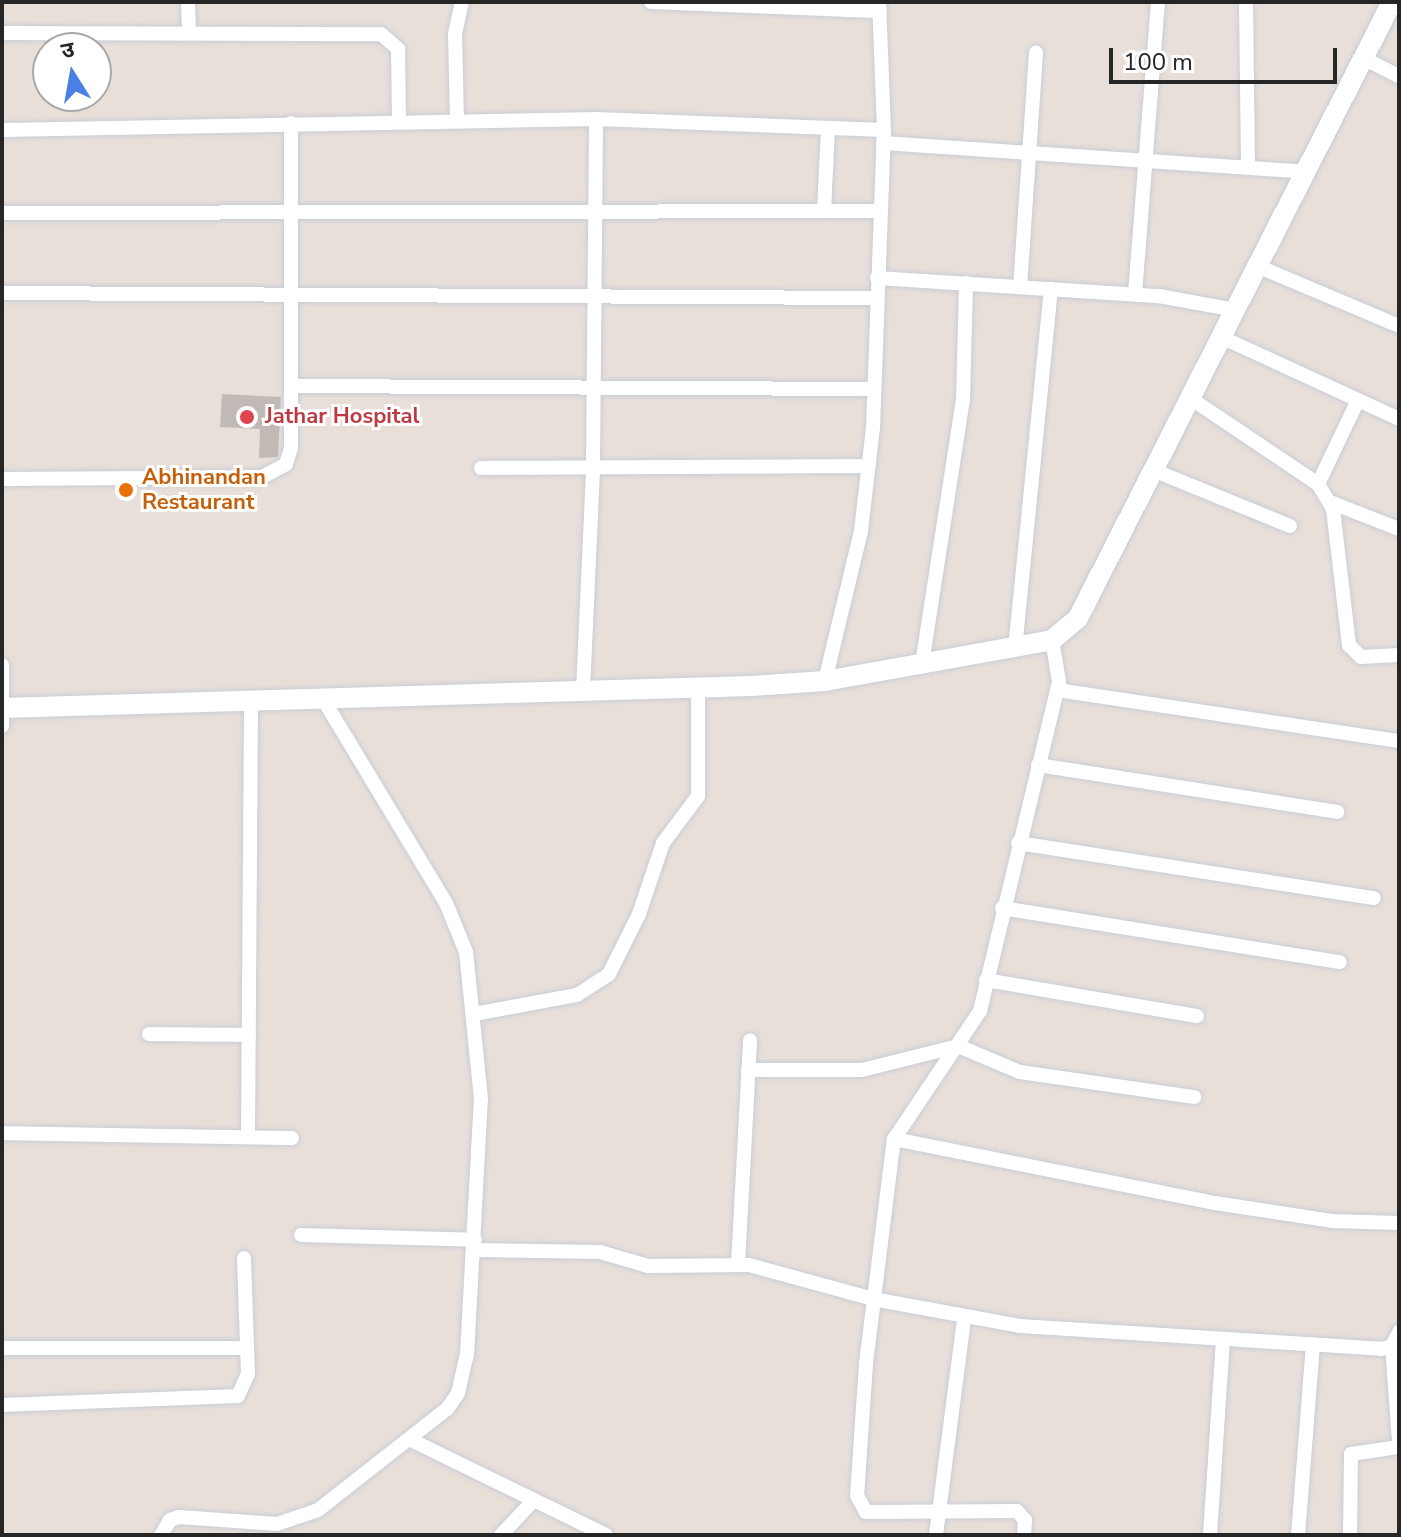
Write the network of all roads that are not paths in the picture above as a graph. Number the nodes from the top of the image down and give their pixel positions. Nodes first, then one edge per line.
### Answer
1 (188, 2) edge
2 (462, 2) edge
3 (651, 2) edge
4 (1158, 2) edge
5 (1246, 2) edge
6 (1392, 2) edge
7 (879, 6) edge
8 (2, 33) edge
9 (189, 33) junction
10 (1036, 53) dead end
11 (1365, 59) junction
12 (1399, 76) edge
13 (596, 119) junction
14 (457, 121) junction
15 (399, 122) junction
16 (291, 123) junction
17 (828, 128) junction
18 (2, 130) edge
19 (883, 137) junction
20 (1032, 151) junction
21 (1146, 158) junction
22 (1248, 167) junction
23 (1306, 172) junction
24 (292, 211) junction
25 (824, 211) junction
26 (880, 211) junction
27 (594, 212) junction
28 (2, 213) edge
29 (1257, 266) junction
30 (877, 278) junction
31 (966, 283) junction
32 (1020, 287) junction
33 (1051, 289) junction
34 (2, 293) edge
35 (293, 294) junction
36 (1135, 294) junction
37 (593, 296) junction
38 (877, 298) junction
39 (1235, 310) junction
40 (1399, 326) edge
41 (1221, 337) junction
42 (292, 386) junction
43 (594, 387) junction
44 (874, 389) junction
45 (1190, 398) junction
46 (1358, 400) junction
47 (1399, 419) edge
48 (869, 466) junction
49 (593, 467) junction
50 (481, 468) dead end
51 (1153, 470) junction
52 (2, 479) edge
53 (1318, 484) junction
54 (1330, 502) junction
55 (1290, 526) dead end
56 (1399, 529) edge
57 (1052, 640) junction
58 (1015, 649) junction
59 (1399, 655) edge
60 (922, 664) junction
61 (2, 665) edge
62 (825, 681) junction
63 (698, 688) junction
64 (1057, 690) junction
65 (583, 691) junction
66 (323, 699) junction
67 (251, 701) junction
68 (2, 714) edge
69 (1399, 741) edge
70 (1038, 765) junction
71 (1337, 812) dead end
72 (1018, 843) junction
73 (1374, 898) dead end
74 (1002, 908) junction
75 (1340, 962) dead end
76 (986, 980) junction
77 (474, 1014) junction
78 (1197, 1016) dead end
79 (149, 1034) dead end
80 (249, 1035) junction
81 (750, 1040) dead end
82 (958, 1046) junction
83 (748, 1070) junction
84 (1194, 1097) dead end
85 (2, 1133) edge
86 (248, 1137) junction
87 (292, 1138) dead end
88 (894, 1139) junction
89 (1399, 1223) edge
90 (301, 1235) dead end
91 (475, 1245) junction
92 (244, 1258) dead end
93 (738, 1264) junction
94 (873, 1299) junction
95 (964, 1319) junction
96 (1399, 1332) edge
97 (1223, 1340) junction
98 (1313, 1345) junction
99 (1392, 1346) junction
100 (2, 1348) edge
101 (247, 1348) junction
102 (2, 1405) edge
103 (411, 1440) junction
104 (1399, 1444) edge
105 (531, 1503) junction
106 (939, 1509) junction
107 (231, 1528) edge
108 (297, 1528) edge
109 (161, 1535) edge
110 (501, 1535) edge
111 (605, 1535) edge
112 (936, 1535) edge
113 (1024, 1535) edge
114 (1210, 1535) edge
115 (1298, 1535) edge
116 (1350, 1535) edge

1 - 9 street
2 - 14 street
3 - 7 street
4 - 21 street
5 - 22 street
6 - 11 street
7 - 19 street
8 - 9 street
9 - 15 street
10 - 20 street
11 - 12 street
11 - 23 street
13 - 14 street
13 - 17 street
13 - 27 street
14 - 15 street
15 - 16 street
16 - 18 street
16 - 24 street
17 - 19 street
17 - 25 street
19 - 20 street
19 - 26 street
20 - 21 street
20 - 32 street
21 - 22 street
21 - 36 street
22 - 23 street
23 - 29 street
24 - 27 street
24 - 28 street
24 - 35 street
25 - 26 street
25 - 27 street
26 - 30 street
27 - 37 street
29 - 39 street
29 - 40 street
30 - 31 street
30 - 38 street
31 - 32 street
31 - 60 street
32 - 33 street
33 - 36 street
33 - 58 street
34 - 35 street
35 - 37 street
35 - 42 street
36 - 39 street
37 - 38 street
37 - 43 street
38 - 44 street
39 - 41 street
41 - 45 street
41 - 46 street
42 - 43 street
42 - 52 street
43 - 44 street
43 - 49 street
44 - 48 street
45 - 51 street
45 - 53 street
46 - 47 street
46 - 53 street
48 - 49 street
48 - 62 street
49 - 50 street
49 - 65 street
51 - 55 street
51 - 57 street
53 - 54 street
54 - 56 street
54 - 59 street
57 - 58 street
57 - 64 street
58 - 60 street
60 - 62 street
61 - 68 street
62 - 63 street
63 - 65 street
63 - 77 street
64 - 69 street
64 - 70 street
65 - 66 street
66 - 67 street
66 - 77 street
67 - 68 street
67 - 80 street
70 - 71 street
70 - 72 street
72 - 73 street
72 - 74 street
74 - 75 street
74 - 76 street
76 - 78 street
76 - 82 street
77 - 91 street
79 - 80 street
80 - 86 street
81 - 83 street
82 - 83 street
82 - 84 street
82 - 88 street
83 - 93 street
85 - 86 street
86 - 87 street
88 - 89 street
88 - 94 street
90 - 91 street
91 - 93 street
91 - 103 street
92 - 101 street
93 - 94 street
94 - 95 street
94 - 106 street
95 - 97 street
95 - 106 street
96 - 99 street
97 - 98 street
97 - 114 street
98 - 99 street
98 - 115 street
99 - 104 street
100 - 101 street
101 - 102 street
103 - 105 street
103 - 108 street
104 - 116 street
105 - 110 street
105 - 111 street
106 - 112 street
106 - 113 street
107 - 108 street
107 - 109 street

